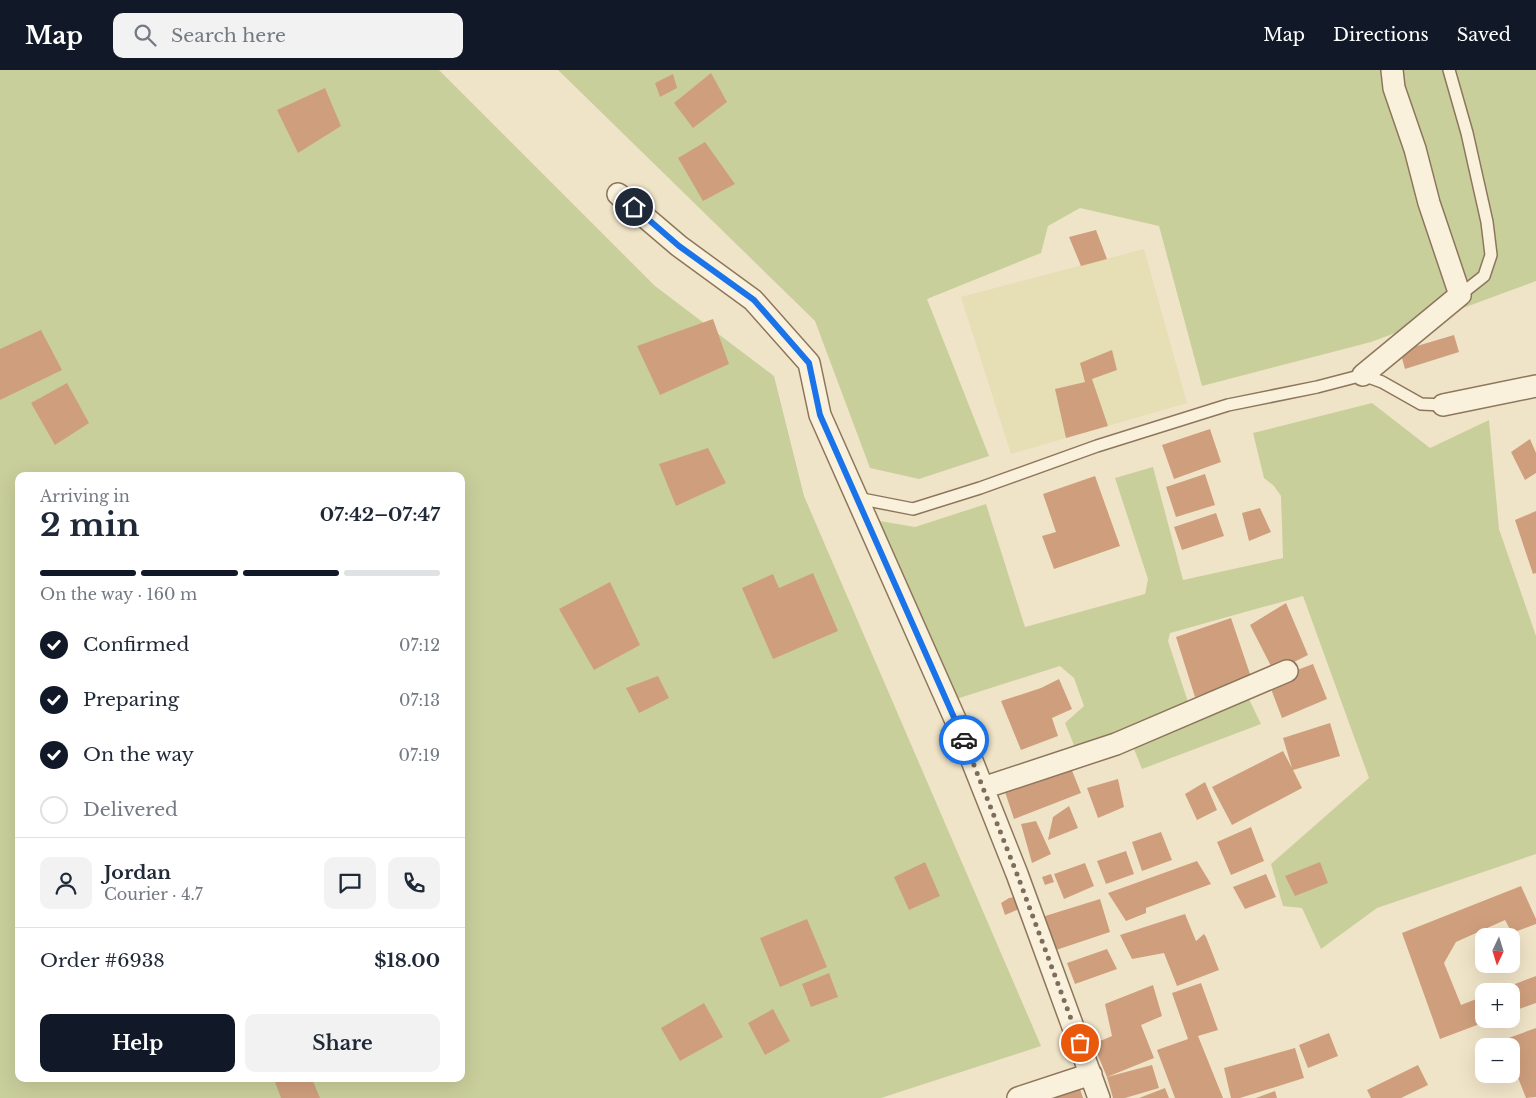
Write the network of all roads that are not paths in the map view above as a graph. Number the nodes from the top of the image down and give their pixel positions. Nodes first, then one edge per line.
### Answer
1 (1392, 70) edge
2 (1449, 70) edge
3 (618, 194) dead end
4 (1460, 295) junction
5 (1363, 375) junction
6 (1536, 386) edge
7 (1443, 405) joint
8 (857, 498) junction
9 (1287, 671) dead end
10 (983, 788) junction
11 (1091, 1074) junction
12 (1018, 1098) edge
13 (1099, 1098) edge

1 - 4 street
2 - 4 lane
3 - 8 street
4 - 5 street
5 - 7 lane
5 - 8 lane
6 - 7 street
8 - 10 street
9 - 10 street
10 - 11 street
11 - 12 street
11 - 13 street

